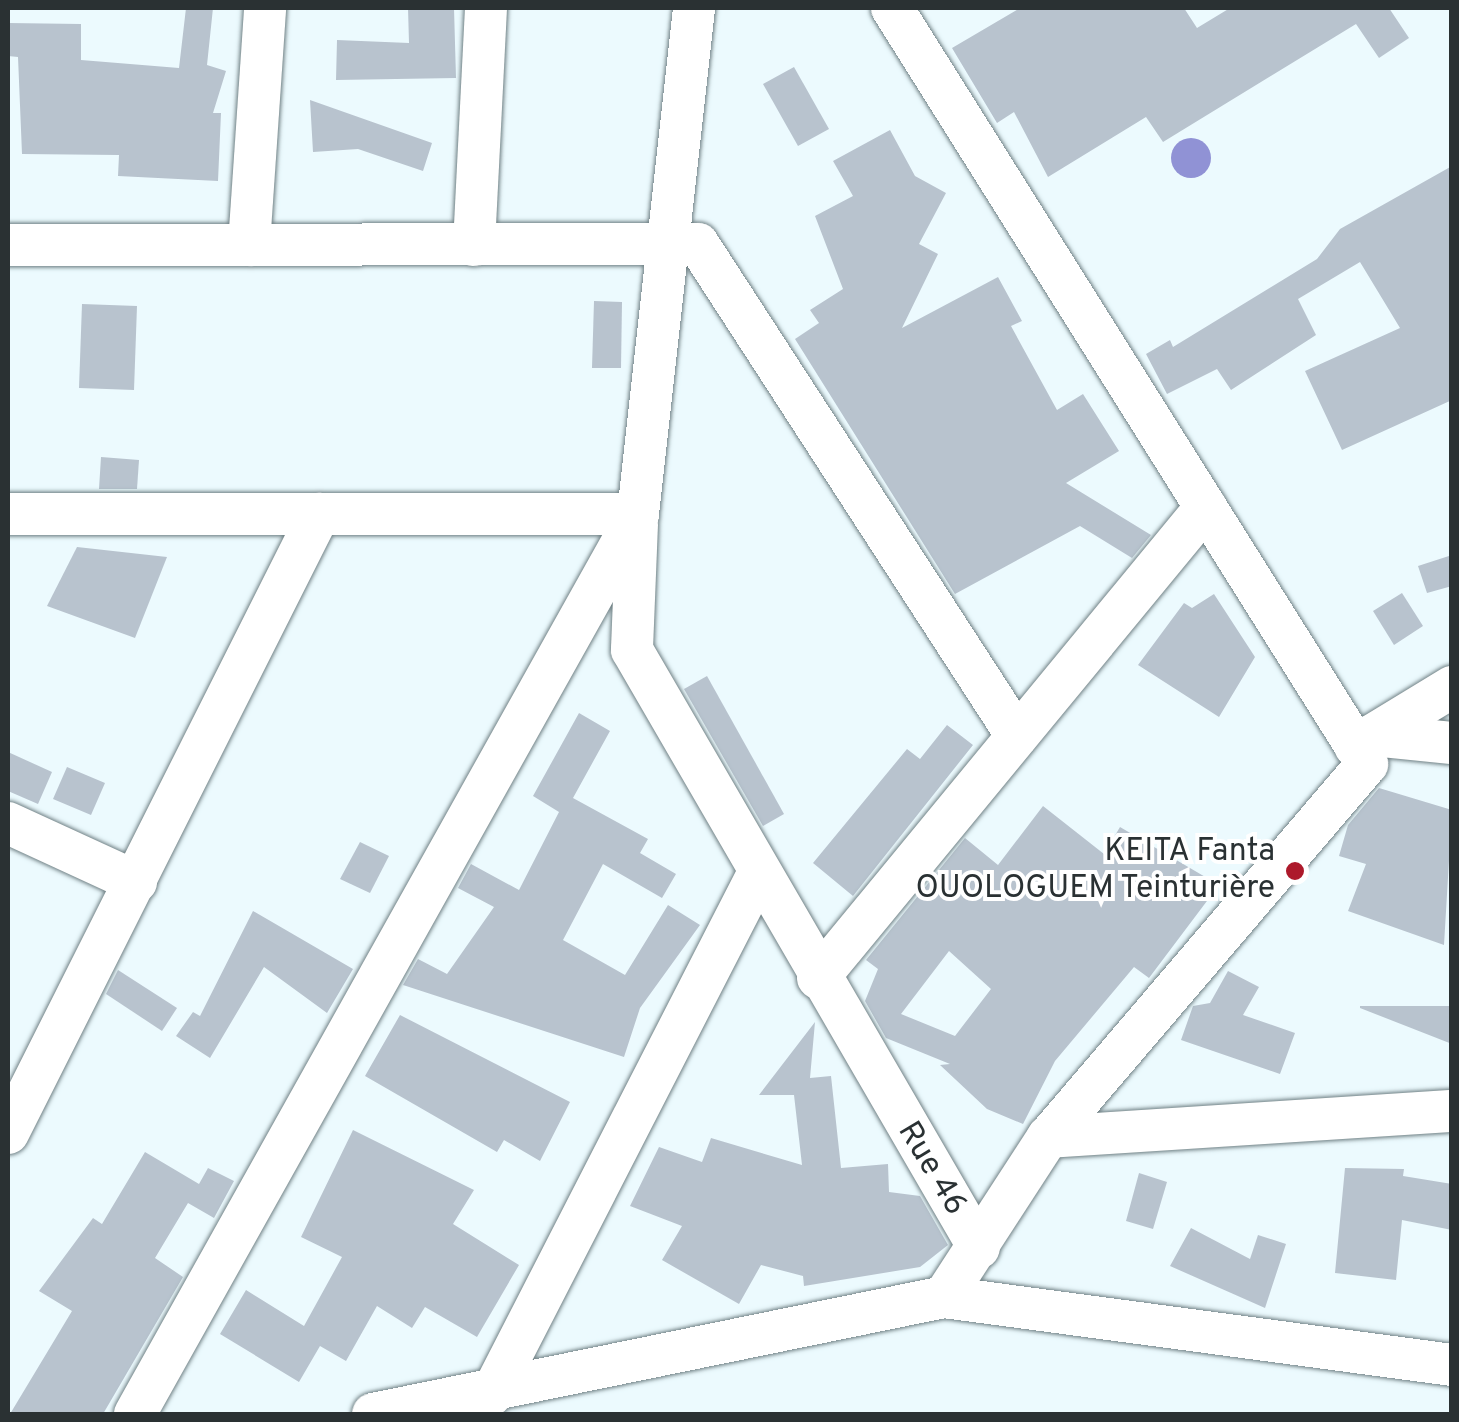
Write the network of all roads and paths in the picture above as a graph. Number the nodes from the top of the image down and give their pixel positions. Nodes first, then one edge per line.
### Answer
1 (265, 8) edge
2 (486, 8) edge
3 (694, 8) edge
4 (892, 8) edge
5 (668, 244) junction
6 (8, 245) edge
7 (249, 245) junction
8 (474, 245) junction
9 (1206, 508) junction
10 (8, 514) edge
11 (319, 514) junction
12 (638, 514) junction
13 (1452, 687) edge
14 (1018, 736) junction
15 (1364, 740) junction
16 (1452, 743) edge
17 (8, 822) edge
18 (758, 876) junction
19 (136, 882) junction
20 (818, 978) junction
21 (1452, 1111) edge
22 (11, 1119) edge
23 (1048, 1137) junction
24 (979, 1248) junction
25 (944, 1297) junction
26 (1452, 1365) edge
27 (491, 1395) junction
28 (134, 1414) edge
29 (373, 1414) edge

1 - 7 street
2 - 8 street
3 - 5 street, Rue 46
4 - 9 street
5 - 8 street
5 - 12 street, Rue 46
5 - 14 street
6 - 7 street
7 - 8 street
9 - 14 street
9 - 15 street
10 - 11 street
11 - 12 street
11 - 19 street
12 - 18 street, Rue 46
12 - 28 street
13 - 15 street
14 - 20 street
15 - 16 street
15 - 23 street
17 - 19 street
18 - 20 street, Rue 46
18 - 27 street
19 - 22 street
20 - 24 street, Rue 46
21 - 23 street
23 - 24 street
24 - 25 street, Rue 46
25 - 26 street
25 - 27 street
27 - 29 street

